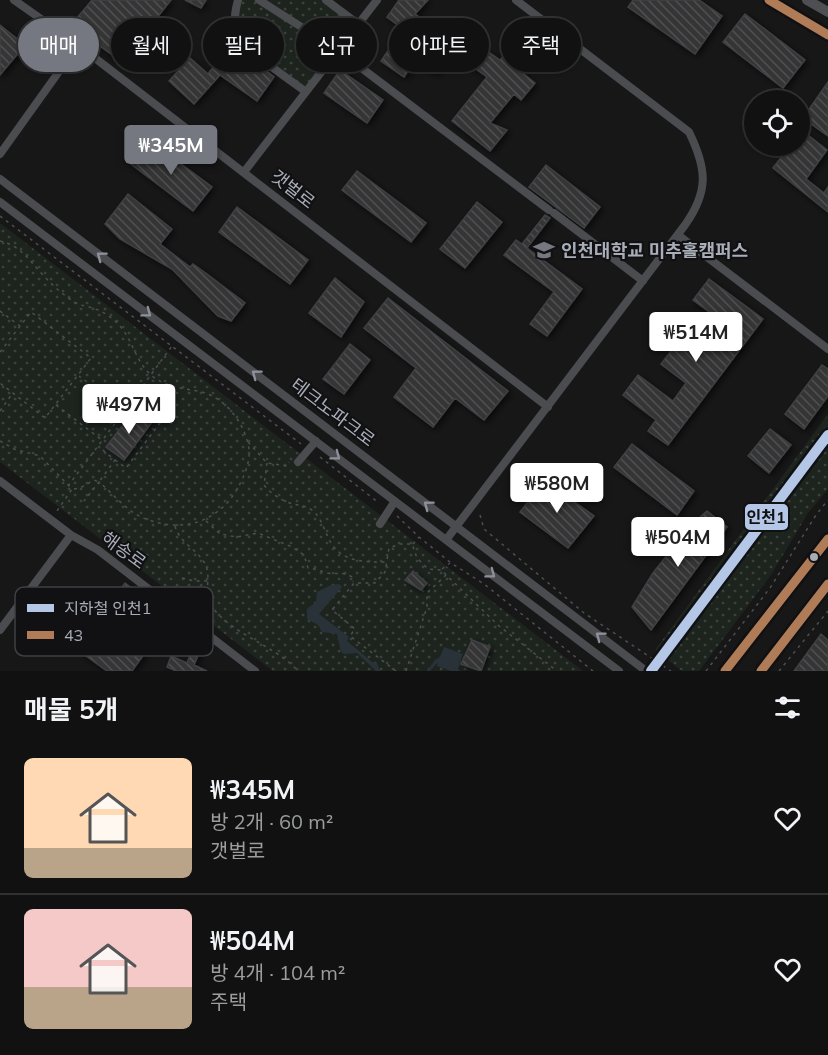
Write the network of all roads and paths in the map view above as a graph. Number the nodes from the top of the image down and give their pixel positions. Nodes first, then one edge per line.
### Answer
1 (14, 0) edge
2 (238, 0) edge
3 (259, 0) edge
4 (326, 0) edge
5 (377, 0) edge
6 (516, 0) edge
7 (769, 0) edge
8 (807, 0) edge
9 (828, 12) edge
10 (40, 18) edge
11 (350, 18) edge
12 (363, 18) edge
13 (296, 24) edge
14 (828, 35) edge
15 (99, 61) edge
16 (59, 72) edge
17 (322, 72) edge
18 (367, 72) edge
19 (306, 92) junction
20 (0, 154) edge
21 (244, 172) junction
22 (0, 179) edge
23 (0, 202) edge
24 (0, 216) edge
25 (678, 235) junction
26 (0, 241) edge
27 (643, 281) junction
28 (0, 311) edge
29 (20, 326) junction
30 (173, 346) junction
31 (828, 350) edge
32 (0, 352) edge
33 (78, 375) junction
34 (150, 375) junction
35 (0, 383) edge
36 (13, 393) junction
37 (131, 401) junction
38 (56, 404) junction
39 (548, 407) junction
40 (125, 410) junction
41 (0, 411) edge
42 (103, 440) junction
43 (0, 441) edge
44 (248, 441) junction
45 (316, 441) junction
46 (302, 445) dead end
47 (98, 447) junction
48 (320, 457) dead end
49 (115, 460) junction
50 (298, 462) dead end
51 (267, 463) junction
52 (287, 466) dead end
53 (0, 481) edge
54 (99, 482) junction
55 (68, 486) junction
56 (72, 489) junction
57 (828, 500) edge
58 (84, 501) dead end
59 (395, 501) junction
60 (378, 503) dead end
61 (57, 511) dead end
62 (480, 515) dead end
63 (397, 516) dead end
64 (205, 520) junction
65 (380, 524) dead end
66 (175, 525) junction
67 (455, 525) junction
68 (71, 535) junction
69 (419, 537) junction
70 (828, 539) edge
71 (446, 540) junction
72 (412, 544) junction
73 (388, 562) junction
74 (451, 563) junction
75 (441, 570) junction
76 (447, 574) junction
77 (183, 578) dead end
78 (208, 581) junction
79 (354, 583) junction
80 (828, 584) edge
81 (32, 587) edge
82 (146, 587) edge
83 (208, 587) edge
84 (213, 607) edge
85 (15, 610) edge
86 (828, 610) edge
87 (0, 630) edge
88 (213, 639) edge
89 (407, 670) edge
90 (255, 671) edge
91 (298, 671) edge
92 (396, 671) edge
93 (557, 671) edge
94 (592, 671) edge
95 (619, 671) edge
96 (646, 671) edge
97 (671, 671) edge
98 (706, 671) edge
99 (725, 671) edge
100 (761, 671) edge
101 (779, 671) edge

1 - 10 street, 갯벌로
2 - 19 street
3 - 13 street
4 - 11 street
5 - 12 street
6 - 25 street
7 - 14 main road
8 - 9 main road
15 - 21 street, 갯벌로
16 - 20 street
17 - 19 street
18 - 27 street
19 - 21 street
21 - 39 street, 갯벌로
67 -> 22 street, 테크노파크로
23 -> 45 street, 테크노파크로
24 - 30 path
25 - 27 street
25 - 31 street
26 - 34 path
27 - 39 street
28 - 29 path
29 - 32 path
29 - 33 path
30 - 34 path
30 - 46 path
33 - 38 path
33 - 40 path
34 - 37 path
34 - 44 path
35 - 36 path
36 - 38 path
36 - 41 path
37 - 40 path
37 - 49 path
38 - 42 path
39 - 67 street
40 - 42 path
42 - 47 path
43 - 55 path
44 - 51 path
44 - 64 path
45 - 50 street
45 -> 59 street, 테크노파크로
47 - 49 path
47 - 55 path
48 - 60 path
49 - 54 path
51 - 52 path
51 - 73 path
53 - 68 street, 해송로
54 - 56 path
54 - 58 path
54 - 66 path
55 - 56 path
56 - 61 path
57 - 98 path
59 - 65 street
59 - 71 street, 테크노파크로
62 - 97 path
63 - 69 path
64 - 66 path
64 - 79 path
66 - 78 path
67 - 71 street
96 -> 67 street, 테크노파크로
68 - 81 street
68 - 82 street, 해송로
69 - 72 path
69 - 74 path
70 - 99 main road
71 -> 95 street, 테크노파크로
72 - 73 path
72 - 75 path
73 - 79 path
74 - 75 path
74 - 94 path
75 - 76 path
76 - 89 path
76 - 93 path
77 - 78 path
78 - 83 path
79 - 92 path
80 - 100 main road
84 - 91 path
85 - 87 street
86 - 101 path
88 - 90 street, 해송로

